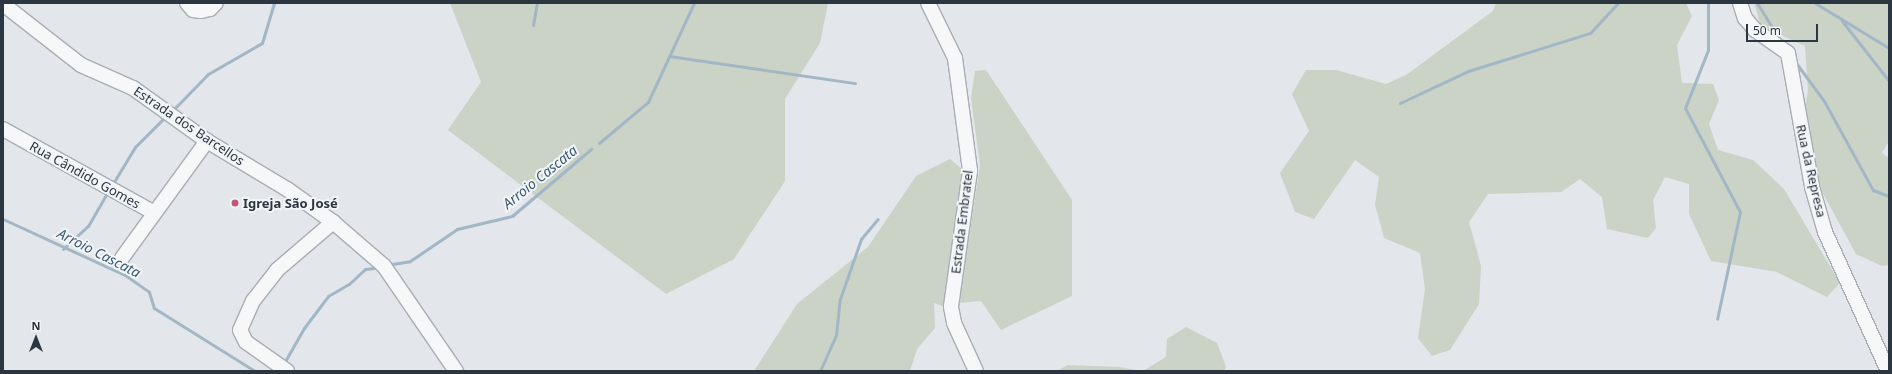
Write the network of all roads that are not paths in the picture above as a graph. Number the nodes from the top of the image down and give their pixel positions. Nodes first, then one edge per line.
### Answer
1 (187, 3) edge
2 (216, 3) edge
3 (928, 3) edge
4 (1740, 3) edge
5 (3, 4) edge
6 (3, 129) edge
7 (207, 141) junction
8 (153, 212) junction
9 (333, 222) junction
10 (122, 258) dead end
11 (287, 371) edge
12 (456, 371) edge
13 (976, 371) edge
14 (1888, 371) edge

1 - 2 street
3 - 13 street, Estrada Embratel
4 - 14 street, Rua da Represa
5 - 7 street, Estrada dos Barcellos
6 - 8 street, Rua Cândido Gomes
7 - 8 street, Rua Cândido Gomes
7 - 9 street, Estrada dos Barcellos
8 - 10 street
9 - 11 street
9 - 12 street, Estrada dos Barcellos

